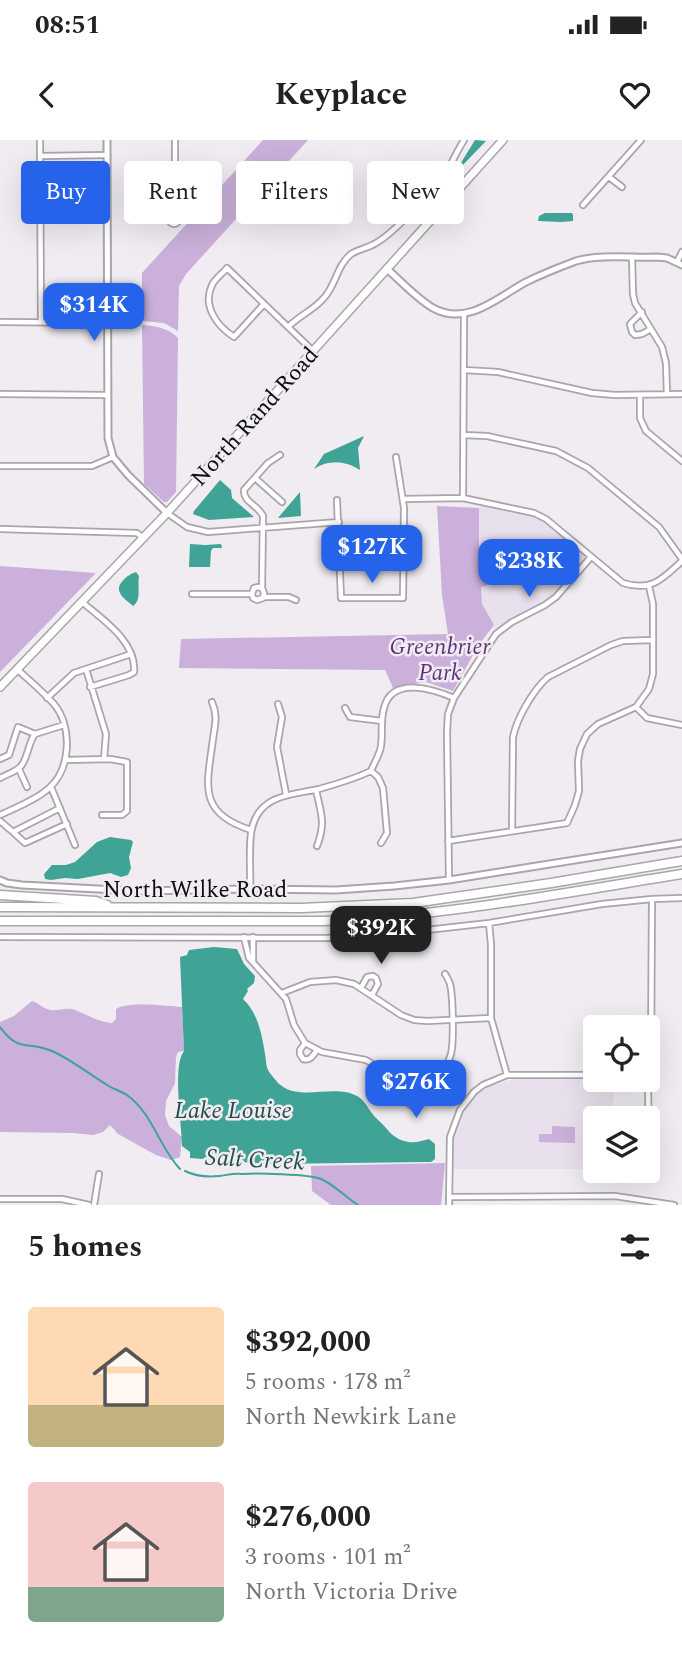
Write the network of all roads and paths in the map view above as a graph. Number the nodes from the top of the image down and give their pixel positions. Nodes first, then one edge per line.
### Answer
1 (40, 140) edge
2 (107, 140) edge
3 (174, 140) edge
4 (464, 140) edge
5 (641, 140) edge
6 (500, 141) edge
7 (107, 155) junction
8 (41, 156) junction
9 (174, 161) edge
10 (608, 177) junction
11 (622, 187) dead end
12 (583, 205) dead end
13 (682, 252) edge
14 (632, 258) junction
15 (680, 263) edge
16 (387, 269) junction
17 (264, 304) junction
18 (642, 312) junction
19 (464, 314) junction
20 (41, 322) junction
21 (0, 323) edge
22 (107, 323) junction
23 (288, 327) junction
24 (651, 329) junction
25 (314, 351) junction
26 (464, 370) junction
27 (0, 394) edge
28 (107, 394) junction
29 (667, 394) junction
30 (682, 394) edge
31 (640, 395) junction
32 (463, 435) junction
33 (280, 454) dead end
34 (113, 457) junction
35 (396, 457) dead end
36 (682, 461) edge
37 (0, 466) edge
38 (255, 478) junction
39 (463, 498) junction
40 (403, 499) junction
41 (337, 500) dead end
42 (282, 502) dead end
43 (167, 513) junction
44 (339, 522) junction
45 (263, 528) junction
46 (0, 529) edge
47 (143, 538) junction
48 (592, 557) junction
49 (682, 560) edge
50 (649, 586) junction
51 (262, 588) junction
52 (192, 594) dead end
53 (252, 594) junction
54 (263, 597) junction
55 (296, 600) dead end
56 (82, 602) junction
57 (652, 640) junction
58 (131, 654) junction
59 (86, 668) junction
60 (18, 670) junction
61 (0, 687) edge
62 (90, 687) junction
63 (47, 698) junction
64 (454, 698) junction
65 (212, 702) dead end
66 (278, 704) dead end
67 (636, 707) junction
68 (345, 708) dead end
69 (382, 721) junction
70 (64, 725) junction
71 (682, 725) edge
72 (35, 734) junction
73 (0, 759) edge
74 (104, 759) junction
75 (65, 760) junction
76 (19, 769) junction
77 (371, 771) junction
78 (0, 778) edge
79 (51, 786) junction
80 (27, 787) dead end
81 (316, 790) junction
82 (286, 794) junction
83 (60, 808) junction
84 (102, 815) dead end
85 (0, 816) edge
86 (0, 821) edge
87 (66, 824) junction
88 (251, 830) junction
89 (512, 831) junction
90 (13, 832) junction
91 (448, 841) junction
92 (381, 842) dead end
93 (682, 843) edge
94 (75, 845) dead end
95 (317, 846) dead end
96 (682, 861) edge
97 (682, 874) edge
98 (0, 880) edge
99 (449, 880) junction
100 (250, 889) junction
101 (0, 895) edge
102 (682, 898) edge
103 (652, 899) junction
104 (0, 906) edge
105 (117, 907) junction
106 (0, 922) edge
107 (489, 923) junction
108 (0, 937) edge
109 (244, 937) junction
110 (253, 937) junction
111 (253, 962) junction
112 (445, 974) dead end
113 (360, 988) junction
114 (282, 993) junction
115 (372, 995) junction
116 (651, 1015) edge
117 (491, 1018) junction
118 (452, 1019) junction
119 (305, 1043) junction
120 (317, 1050) junction
121 (507, 1074) junction
122 (583, 1074) edge
123 (419, 1086) junction
124 (407, 1087) junction
125 (99, 1174) dead end
126 (449, 1197) junction
127 (0, 1199) edge
128 (91, 1205) edge
129 (449, 1205) edge
130 (674, 1205) edge

1 - 8 street
2 - 7 street
3 - 9 street
4 - 23 street
5 - 10 street
6 - 16 main road, North Rand Road
7 - 8 street
7 - 22 street
8 - 20 street
10 - 11 street
10 - 12 street
13 - 15 street
14 - 15 street
14 - 18 street
14 - 19 street
16 - 19 street
16 - 25 main road, North Rand Road
17 - 17 street
17 - 23 street
18 - 24 street
18 - 24 street
19 - 26 street
20 - 21 street
20 - 22 street
22 - 28 street
23 - 25 street
24 - 29 street
25 - 43 main road, North Rand Road
26 - 31 street
26 - 32 street
27 - 28 street
28 - 34 street
29 - 30 street
29 - 31 street
31 - 36 street
32 - 39 street
32 - 49 street
33 - 38 street
34 - 37 street
34 - 43 street
35 - 40 street
38 - 42 street
38 - 45 street
39 - 40 street
39 - 48 street
40 - 44 street
41 - 44 street
43 - 45 street
43 - 47 main road, North Rand Road
44 - 45 street
45 - 51 street
46 - 47 street
47 - 56 main road, North Rand Road
48 - 50 street
48 - 64 street
49 - 50 street
50 - 57 street
51 - 53 street
51 - 54 street
52 - 53 street
53 - 54 street
54 - 55 street
56 - 58 street
56 - 60 main road, North Rand Road
57 - 67 street
57 - 89 street
58 - 59 street
58 - 62 street
59 - 62 street
59 - 63 street
60 - 61 main road, North Rand Road
60 - 63 street
62 - 74 street
63 - 70 street
64 - 69 street
64 - 91 street
65 - 88 street
66 - 82 street
67 - 71 street
67 - 89 street
68 - 69 street
69 - 77 street
70 - 72 street
70 - 75 street
72 - 73 street
72 - 76 street
74 - 75 street
74 - 84 street
75 - 79 street
76 - 78 street
76 - 80 street
77 - 81 street
77 - 92 street
79 - 83 street
79 - 85 street
81 - 82 street
81 - 95 street
82 - 88 street
83 - 87 street
83 - 90 street
86 - 90 street
87 - 90 street
87 - 94 street
88 - 100 street
89 - 91 street
91 - 99 street
93 - 99 street, North Wilke Road
96 - 105 highway
97 - 106 highway
98 - 100 street, North Wilke Road
99 - 100 street, North Wilke Road
101 - 105 highway
102 - 103 street, North Wilke Road
103 - 107 street, North Wilke Road
103 - 116 street
104 - 105 highway
107 - 110 street, North Wilke Road
107 - 117 street
108 - 109 street, North Wilke Road
109 - 110 street, North Wilke Road
109 - 111 street
110 - 111 street
111 - 114 street
112 - 118 street
113 - 114 street
113 - 115 street
113 - 115 street
114 - 119 street
115 - 118 street
117 - 118 street
117 - 121 street
118 - 123 street
119 - 120 street
119 - 120 street
120 - 124 street
121 - 122 street
121 - 126 street
123 - 124 street
123 - 124 street
125 - 128 street
126 - 129 street
126 - 130 street
127 - 128 street

